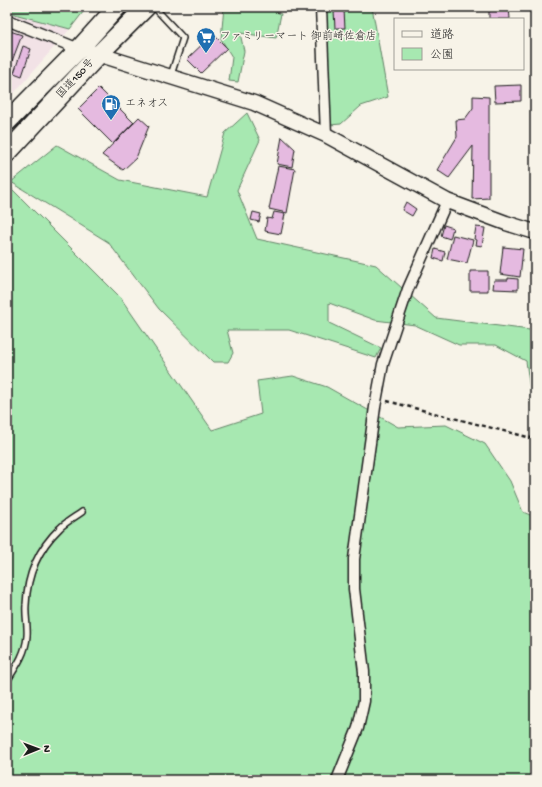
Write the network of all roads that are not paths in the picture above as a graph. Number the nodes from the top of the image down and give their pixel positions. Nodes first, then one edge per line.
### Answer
1 (117, 7) edge
2 (146, 7) edge
3 (154, 7) edge
4 (320, 7) edge
5 (7, 20) edge
6 (79, 49) junction
7 (99, 54) junction
8 (171, 77) junction
9 (7, 122) edge
10 (326, 135) junction
11 (7, 152) edge
12 (447, 200) junction
13 (535, 232) edge
14 (82, 512) dead end
15 (7, 681) edge
16 (337, 780) edge

1 - 6 highway, 国道150号
2 - 7 highway, 国道150号
3 - 8 lane
4 - 10 street
5 - 6 street
6 - 7 street
6 - 9 highway, 国道150号
7 - 8 street
7 - 11 highway, 国道150号
8 - 10 street
10 - 12 street
12 - 13 street
12 - 16 street
14 - 15 lane

